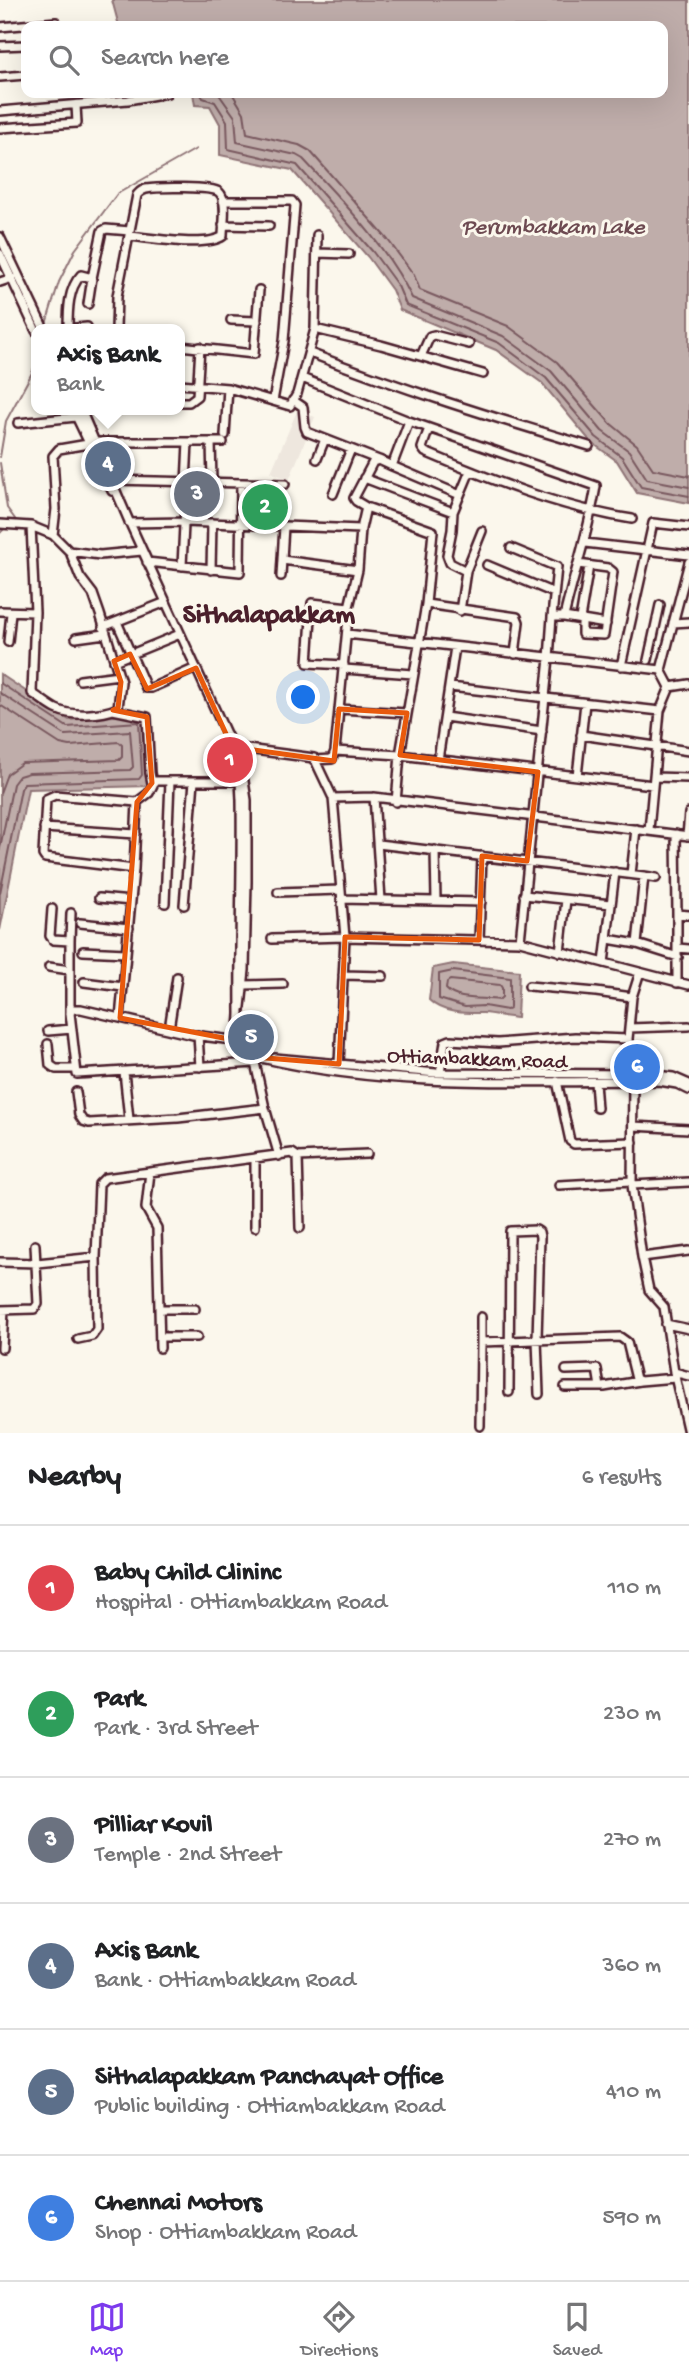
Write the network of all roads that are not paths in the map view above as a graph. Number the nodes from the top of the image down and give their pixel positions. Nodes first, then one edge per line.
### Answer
1 (21, 25) edge
2 (0, 27) edge
3 (21, 45) edge
4 (0, 47) edge
5 (21, 75) edge
6 (0, 77) edge
7 (139, 98) edge
8 (76, 104) junction
9 (0, 110) edge
10 (0, 128) edge
11 (223, 201) junction
12 (223, 225) junction
13 (269, 226) dead end
14 (130, 234) junction
15 (317, 235) dead end
16 (0, 237) edge
17 (317, 253) junction
18 (0, 254) edge
19 (349, 254) dead end
20 (12, 278) junction
21 (92, 278) junction
22 (0, 282) edge
23 (259, 290) dead end
24 (88, 304) dead end
25 (231, 320) dead end
26 (257, 321) junction
27 (33, 324) edge
28 (42, 324) edge
29 (67, 324) edge
30 (116, 324) edge
31 (315, 329) junction
32 (468, 344) dead end
33 (185, 346) edge
34 (200, 347) junction
35 (310, 354) junction
36 (421, 356) junction
37 (483, 374) dead end
38 (302, 378) junction
39 (185, 384) edge
40 (198, 384) junction
41 (228, 388) junction
42 (293, 400) junction
43 (185, 401) edge
44 (272, 401) junction
45 (61, 415) edge
46 (78, 415) edge
47 (409, 421) junction
48 (18, 423) dead end
49 (429, 428) junction
50 (325, 439) junction
51 (188, 442) junction
52 (211, 442) junction
53 (92, 443) junction
54 (589, 446) dead end
55 (351, 449) junction
56 (317, 459) dead end
57 (379, 460) junction
58 (392, 466) junction
59 (470, 471) junction
60 (364, 478) junction
61 (112, 480) junction
62 (186, 482) junction
63 (212, 482) junction
64 (242, 483) junction
65 (285, 484) dead end
66 (332, 494) dead end
67 (460, 495) junction
68 (366, 507) junction
69 (453, 512) junction
70 (592, 513) junction
71 (632, 519) dead end
72 (129, 521) junction
73 (185, 522) junction
74 (212, 523) junction
75 (0, 524) edge
76 (241, 524) junction
77 (31, 526) junction
78 (284, 526) junction
79 (689, 527) edge
80 (361, 529) junction
81 (482, 531) dead end
82 (53, 535) junction
83 (585, 543) junction
84 (510, 548) dead end
85 (649, 549) junction
86 (142, 551) junction
87 (70, 552) junction
88 (689, 555) edge
89 (282, 560) junction
90 (147, 562) junction
91 (689, 562) edge
92 (578, 564) junction
93 (487, 565) dead end
94 (182, 566) junction
95 (589, 566) junction
96 (211, 570) junction
97 (358, 570) junction
98 (466, 571) junction
99 (281, 576) dead end
100 (554, 593) junction
101 (680, 597) junction
102 (689, 597) edge
103 (166, 602) junction
104 (426, 604) junction
105 (660, 605) dead end
106 (349, 607) junction
107 (0, 611) edge
108 (460, 611) junction
109 (35, 612) junction
110 (11, 613) junction
111 (552, 617) junction
112 (564, 617) junction
113 (581, 619) junction
114 (117, 622) junction
115 (689, 622) edge
116 (673, 623) junction
117 (606, 624) junction
118 (104, 630) junction
119 (180, 634) junction
120 (347, 634) junction
121 (76, 638) dead end
122 (420, 641) junction
123 (8, 642) dead end
124 (455, 647) junction
125 (130, 654) junction
126 (515, 654) junction
127 (549, 658) junction
128 (665, 658) junction
129 (114, 661) junction
130 (621, 666) junction
131 (344, 667) junction
132 (196, 668) junction
133 (661, 670) junction
134 (413, 674) junction
135 (119, 675) junction
136 (80, 680) dead end
137 (689, 684) edge
138 (450, 687) junction
139 (670, 687) junction
140 (545, 699) junction
141 (585, 703) junction
142 (340, 709) junction
143 (113, 710) junction
144 (660, 711) junction
145 (407, 713) junction
146 (445, 717) junction
147 (542, 731) junction
148 (581, 735) junction
149 (232, 747) junction
150 (657, 747) junction
151 (335, 751) junction
152 (689, 751) edge
153 (400, 755) junction
154 (314, 760) junction
155 (438, 760) junction
156 (538, 772) junction
157 (577, 776) junction
158 (689, 778) edge
159 (170, 781) junction
160 (194, 781) junction
161 (240, 781) junction
162 (653, 781) junction
163 (152, 783) junction
164 (374, 797) junction
165 (333, 798) junction
166 (137, 802) junction
167 (397, 802) junction
168 (689, 813) edge
169 (531, 817) junction
170 (44, 828) junction
171 (636, 829) junction
172 (649, 830) junction
173 (136, 834) junction
174 (676, 834) junction
175 (688, 836) edge
176 (378, 844) junction
177 (435, 850) junction
178 (482, 856) junction
179 (527, 861) junction
180 (134, 869) junction
181 (615, 872) junction
182 (631, 874) junction
183 (645, 876) junction
184 (656, 878) dead end
185 (341, 890) junction
186 (278, 892) dead end
187 (524, 895) junction
188 (99, 898) dead end
189 (341, 899) junction
190 (381, 900) junction
191 (566, 900) junction
192 (131, 901) junction
193 (436, 901) junction
194 (481, 902) junction
195 (164, 903) dead end
196 (611, 904) junction
197 (184, 905) dead end
198 (52, 909) dead end
199 (71, 913) dead end
200 (677, 914) junction
201 (689, 915) edge
202 (80, 923) dead end
203 (129, 928) junction
204 (345, 937) junction
205 (272, 939) dead end
206 (608, 939) junction
207 (479, 940) junction
208 (520, 941) junction
209 (70, 942) junction
210 (638, 944) junction
211 (689, 949) edge
212 (83, 951) dead end
213 (560, 952) junction
214 (678, 952) junction
215 (126, 953) junction
216 (604, 963) junction
217 (50, 967) dead end
218 (70, 970) junction
219 (640, 972) junction
220 (343, 975) junction
221 (383, 976) dead end
222 (177, 977) dead end
223 (85, 982) dead end
224 (677, 983) junction
225 (283, 984) dead end
226 (244, 985) junction
227 (689, 985) edge
228 (529, 986) dead end
229 (123, 987) junction
230 (632, 998) junction
231 (240, 1011) junction
232 (70, 1013) junction
233 (120, 1018) junction
234 (689, 1026) edge
235 (629, 1028) junction
236 (72, 1029) junction
237 (169, 1029) junction
238 (48, 1031) dead end
239 (198, 1035) junction
240 (628, 1039) junction
241 (240, 1041) junction
242 (48, 1044) dead end
243 (264, 1058) junction
244 (254, 1060) junction
245 (339, 1064) junction
246 (200, 1066) junction
247 (75, 1069) junction
248 (124, 1072) junction
249 (440, 1073) junction
250 (632, 1078) junction
251 (557, 1081) junction
252 (594, 1082) junction
253 (687, 1084) edge
254 (76, 1092) dead end
255 (265, 1108) junction
256 (597, 1108) dead end
257 (129, 1119) junction
258 (633, 1126) junction
259 (689, 1129) edge
260 (633, 1142) junction
261 (367, 1154) dead end
262 (279, 1156) junction
263 (298, 1157) junction
264 (255, 1160) junction
265 (150, 1171) junction
266 (689, 1182) edge
267 (632, 1183) junction
268 (559, 1185) dead end
269 (255, 1227) dead end
270 (300, 1228) dead end
271 (35, 1245) dead end
272 (689, 1251) edge
273 (96, 1257) junction
274 (642, 1257) junction
275 (0, 1262) edge
276 (37, 1263) junction
277 (159, 1309) junction
278 (195, 1309) dead end
279 (2, 1310) edge
280 (481, 1317) dead end
281 (666, 1324) junction
282 (689, 1329) edge
283 (160, 1337) junction
284 (197, 1337) dead end
285 (78, 1339) dead end
286 (537, 1339) junction
287 (508, 1341) junction
288 (481, 1342) junction
289 (2, 1348) dead end
290 (160, 1348) dead end
291 (566, 1370) dead end
292 (674, 1375) junction
293 (689, 1376) edge
294 (640, 1381) junction
295 (565, 1387) dead end
296 (600, 1387) junction
297 (509, 1392) dead end
298 (539, 1394) dead end
299 (480, 1426) dead end
300 (688, 1433) edge

1 - 2 street
3 - 4 street
5 - 6 street
7 - 8 street
8 - 9 street
8 - 10 street
11 - 12 street
11 - 14 street
11 - 44 street
12 - 13 street
12 - 14 street
14 - 21 street
14 - 30 street
15 - 17 street
16 - 28 street
17 - 19 street
17 - 31 street
18 - 20 street
20 - 22 street
20 - 27 street
21 - 24 street
21 - 29 street
23 - 26 street
25 - 26 street
26 - 34 street
31 - 35 street
31 - 36 street
32 - 36 street
33 - 34 street
34 - 40 street
35 - 38 street
35 - 54 street
36 - 37 street
38 - 42 street
38 - 47 street
39 - 40 street
40 - 41 street
40 - 43 street
41 - 44 street
41 - 52 street
42 - 44 street
42 - 50 street
45 - 48 street
46 - 53 street
47 - 49 street
47 - 58 street
49 - 59 street
49 - 70 street
50 - 55 street
50 - 56 street
51 - 52 street
51 - 53 street
51 - 62 street
52 - 63 street
53 - 61 street
53 - 72 street
53 - 82 street
55 - 57 street
55 - 66 street
57 - 58 street
57 - 60 street
58 - 67 street
59 - 67 street
59 - 70 street
60 - 68 street
60 - 69 street
61 - 62 street
61 - 72 street
62 - 63 street
62 - 73 street
63 - 64 street
64 - 65 street
64 - 76 street
67 - 69 street
68 - 80 street
68 - 104 street
69 - 98 street
70 - 71 street
70 - 83 street
72 - 73 street
72 - 86 street
73 - 74 street
73 - 94 street
74 - 76 street
74 - 96 street
75 - 77 street
76 - 78 street
76 - 96 street
77 - 82 street
77 - 109 street
78 - 80 street
78 - 89 street
79 - 85 street
80 - 97 street
81 - 98 street
82 - 87 street
83 - 85 street
83 - 92 street
84 - 100 street
85 - 88 street
85 - 130 street
86 - 87 street
86 - 90 street
87 - 118 street
89 - 97 street
89 - 99 street
90 - 94 street
90 - 103 street
91 - 101 street
92 - 95 street
92 - 112 street
93 - 100 street
94 - 96 street
95 - 113 street
95 - 117 street
97 - 106 street
98 - 108 street
100 - 111 street
101 - 102 street
101 - 116 street
103 - 114 street
103 - 119 street
104 - 108 street
104 - 122 street
105 - 128 street
106 - 120 street
106 - 131 street
107 - 110 street
108 - 126 street
109 - 110 street
109 - 143 street
110 - 123 street
111 - 112 street
111 - 127 street
112 - 113 street
113 - 117 street
113 - 117 street
114 - 118 street
114 - 125 street
115 - 116 street
116 - 128 street
118 - 121 street
118 - 129 street
119 - 125 street
119 - 132 street
120 - 122 street
120 - 131 street
122 - 124 street
122 - 134 street
124 - 126 street
124 - 138 street
125 - 129 street
125 - 132 street
126 - 127 street
127 - 130 street
127 - 140 street
128 - 133 street
129 - 135 street
130 - 133 street
131 - 134 street
131 - 142 street
132 - 149 street
133 - 139 street
134 - 145 street
135 - 136 street
135 - 143 street
137 - 139 street
138 - 140 street
138 - 146 street
139 - 144 street
140 - 141 street
140 - 147 street
141 - 144 street
141 - 148 street
142 - 145 street
142 - 151 street
143 - 163 street
144 - 150 street
145 - 153 street
146 - 147 street
146 - 155 street
147 - 156 street
148 - 150 street
148 - 157 street
149 - 154 street
149 - 161 street
149 - 226 street
150 - 152 street
150 - 162 street
151 - 153 street
151 - 154 street
153 - 155 street
153 - 167 street
154 - 165 street
155 - 156 street
156 - 157 street
156 - 169 street
157 - 162 street
158 - 162 street
159 - 160 street
159 - 163 street
159 - 195 street
160 - 161 street
160 - 197 street
161 - 231 street
162 - 172 street
163 - 166 street
164 - 165 street
164 - 167 street
164 - 176 street
165 - 185 street
166 - 170 street
166 - 173 street
167 - 169 street
168 - 175 street
169 - 171 street
169 - 179 street
170 - 173 street
170 - 180 street
171 - 172 street
171 - 182 street
172 - 174 street
173 - 180 street
174 - 175 street
174 - 200 street
176 - 177 street
176 - 190 street
177 - 178 street
177 - 193 street
178 - 179 street
178 - 194 street
179 - 181 street
179 - 187 street
180 - 192 street
181 - 182 street
181 - 196 street
182 - 183 street
183 - 184 street
183 - 210 street
185 - 186 street
185 - 189 street
187 - 191 street
187 - 208 street
188 - 192 street
189 - 190 street
189 - 204 street
190 - 193 street
191 - 196 street
191 - 213 street
192 - 203 street
193 - 194 street
194 - 207 street
196 - 206 street
198 - 209 street
199 - 209 street
200 - 201 street
200 - 214 street
202 - 203 street
203 - 215 street
204 - 205 street
204 - 207 street
204 - 220 street
206 - 210 street
206 - 216 street
207 - 208 street
208 - 213 street
209 - 218 street
210 - 214 street
211 - 214 street
212 - 215 street
213 - 216 street
214 - 224 street
215 - 229 street
216 - 219 street
217 - 218 street
218 - 232 street
219 - 224 street
219 - 230 street
220 - 221 street
220 - 245 street
222 - 237 street
223 - 229 street
224 - 227 street
225 - 226 street
226 - 231 street
228 - 230 street
229 - 233 street
230 - 235 street
231 - 241 street
232 - 233 street
232 - 236 street
233 - 237 street
234 - 235 street
235 - 240 street
236 - 238 street
236 - 247 street
237 - 239 street
239 - 241 street
239 - 246 street
240 - 249 street
240 - 250 street
241 - 244 street
242 - 247 street, Ottiambakkam Road
243 - 244 street, Ottiambakkam Road
243 - 245 street, Ottiambakkam Road
243 - 251 street, Ottiambakkam Road
244 - 246 street, Ottiambakkam Road
244 - 255 street
245 - 249 street, Ottiambakkam Road
246 - 248 street, Ottiambakkam Road
247 - 248 street, Ottiambakkam Road
248 - 257 street
249 - 250 street, Ottiambakkam Road
250 - 252 street, Ottiambakkam Road
250 - 253 street, Ottiambakkam Road
250 - 258 street
251 - 252 street, Ottiambakkam Road
251 - 260 street
252 - 256 street
254 - 257 street
255 - 257 street
255 - 262 street
258 - 259 street
258 - 260 street
260 - 267 street
261 - 263 street
262 - 263 street
262 - 264 street
263 - 270 street
264 - 265 street
264 - 269 street
265 - 273 street
265 - 277 street
266 - 267 street
267 - 268 street
267 - 274 street
271 - 276 street
272 - 274 street
273 - 276 street
273 - 285 street
274 - 281 street
275 - 276 street
276 - 279 street
277 - 278 street
277 - 283 street
279 - 289 street
280 - 288 street
281 - 282 street
281 - 292 street
283 - 284 street
283 - 290 street
286 - 287 street
286 - 287 street
286 - 294 street
286 - 298 street
287 - 288 street
287 - 297 street
288 - 299 street
291 - 296 street
292 - 293 street
292 - 294 street
292 - 300 street
294 - 296 street
295 - 296 street

